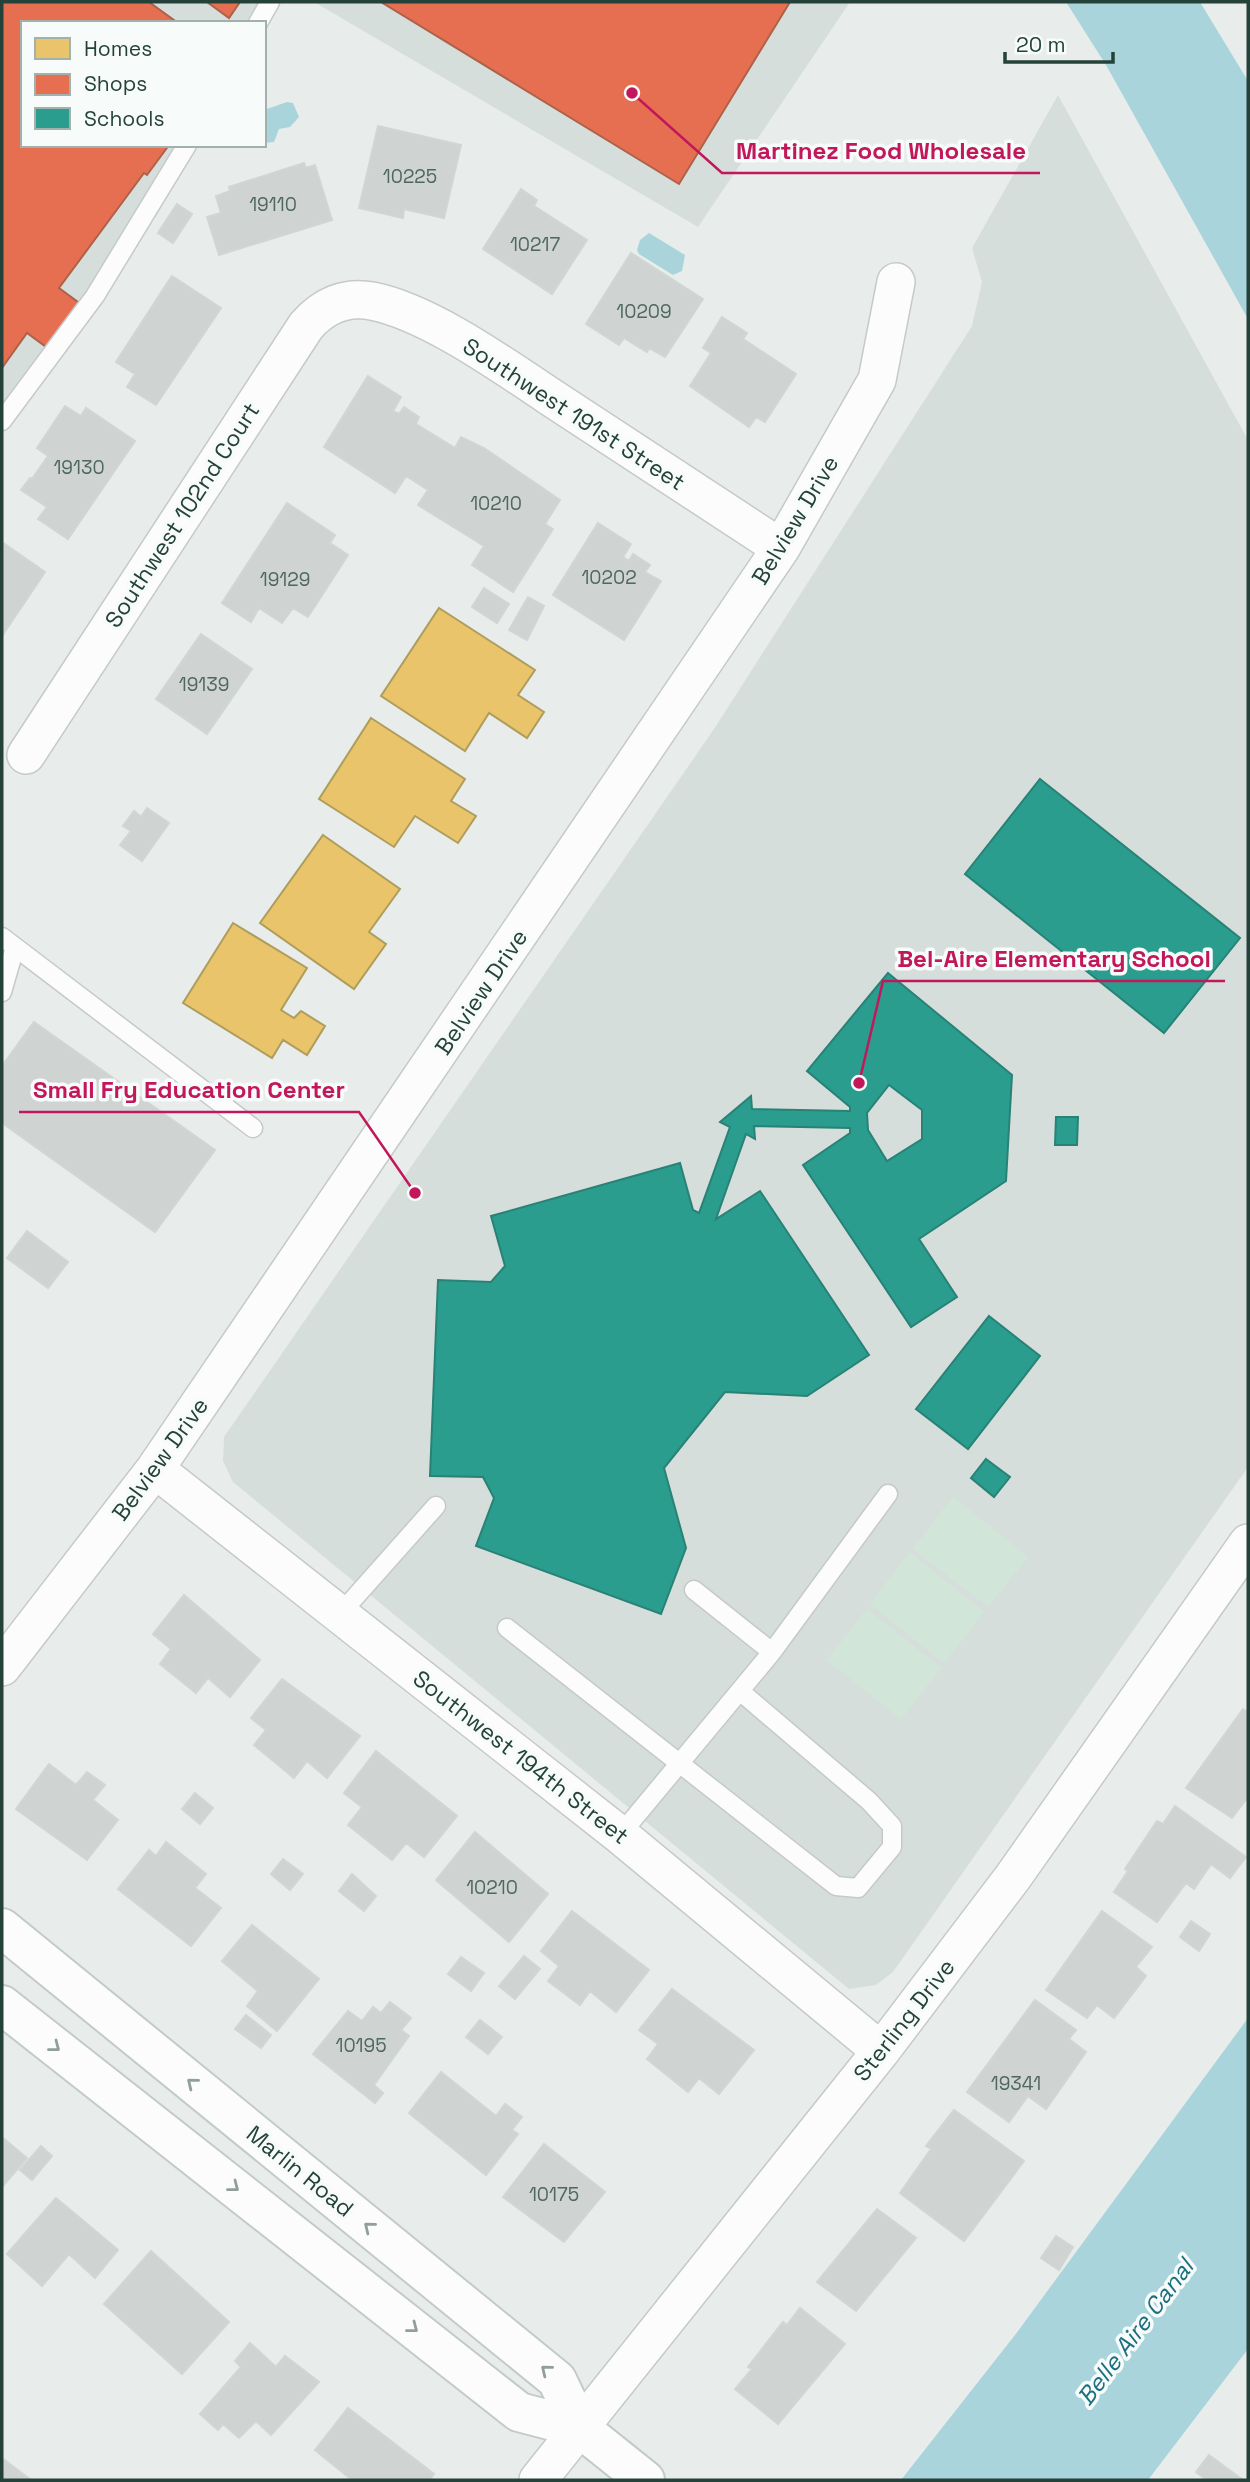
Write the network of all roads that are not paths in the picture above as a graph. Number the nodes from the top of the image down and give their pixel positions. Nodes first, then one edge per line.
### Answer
1 (270, 2) edge
2 (259, 21) edge
3 (186, 147) edge
4 (897, 282) dead end
5 (358, 299) joint
6 (2, 421) edge
7 (781, 548) junction
8 (26, 755) dead end
9 (8, 942) edge
10 (2, 992) edge
11 (253, 1128) dead end
12 (155, 1469) junction
13 (888, 1494) dead end
14 (436, 1506) dead end
15 (1248, 1542) edge
16 (694, 1590) dead end
17 (340, 1614) junction
18 (507, 1628) dead end
19 (772, 1652) junction
20 (2, 1667) edge
21 (741, 1692) junction
22 (682, 1763) junction
23 (620, 1835) junction
24 (2, 1928) edge
25 (2, 2004) edge
26 (881, 2051) junction
27 (580, 2428) junction
28 (538, 2480) edge
29 (645, 2480) edge

1 - 2 lane
3 - 6 lane
4 - 7 street, Belview Drive
5 - 7 street, Southwest 191st Street
5 - 8 street, Southwest 102nd Court
7 - 12 street, Belview Drive
9 - 10 lane
9 - 11 lane
12 - 17 street, Southwest 194th Street
12 - 20 street, Belview Drive
13 - 19 lane
14 - 17 lane
15 - 26 street, Sterling Drive
16 - 19 lane
17 - 23 street, Southwest 194th Street
18 - 22 lane
19 - 21 lane
21 - 22 lane
21 - 22 lane
22 - 23 lane
23 - 26 street, Southwest 194th Street
27 -> 24 street, Marlin Road
25 -> 27 street, Marlin Road
26 - 27 street, Sterling Drive
27 - 28 street, Sterling Drive
27 - 29 street, Marlin Road

